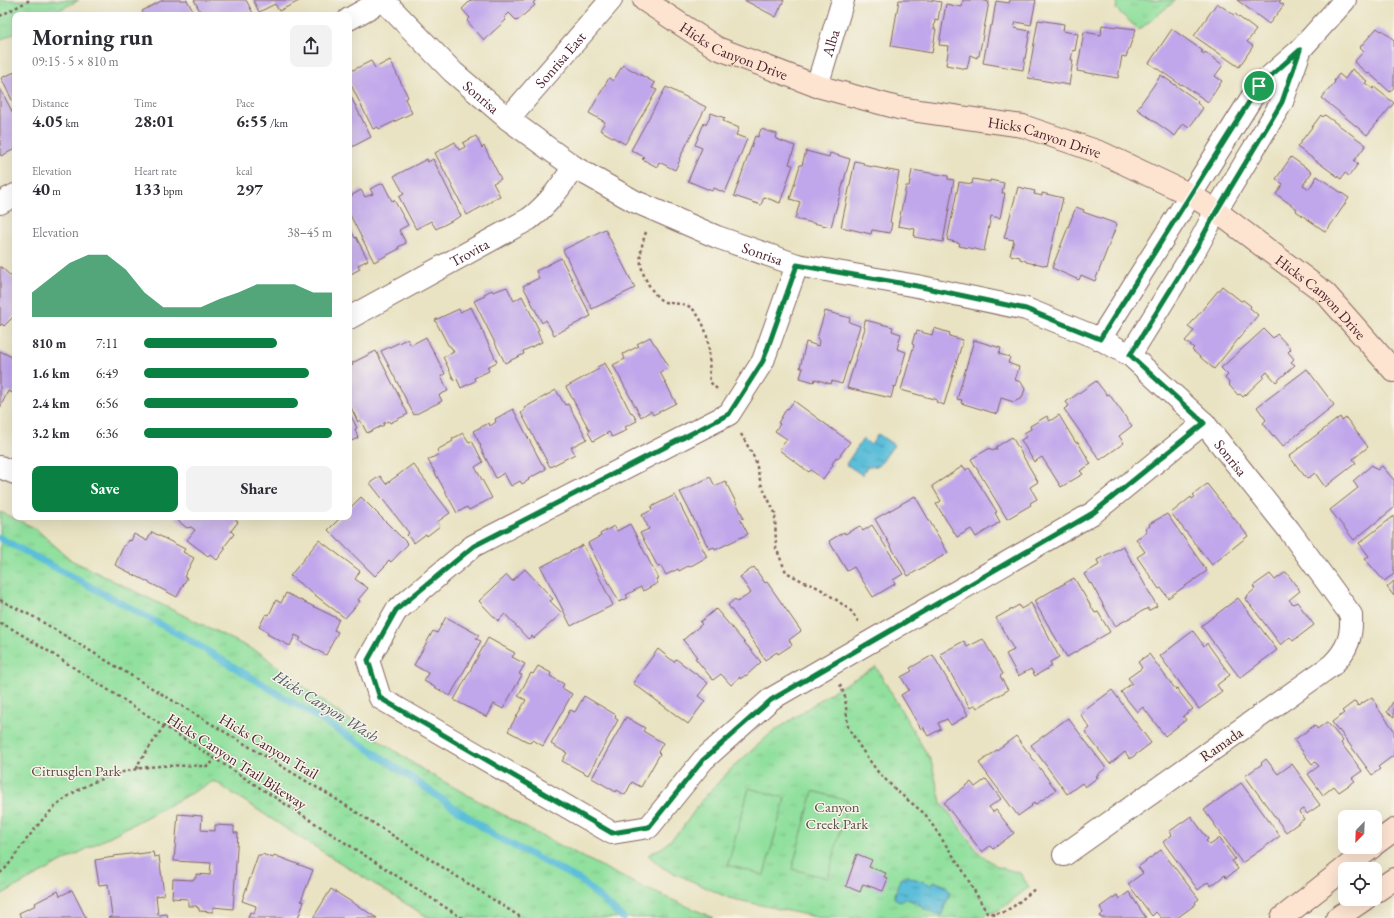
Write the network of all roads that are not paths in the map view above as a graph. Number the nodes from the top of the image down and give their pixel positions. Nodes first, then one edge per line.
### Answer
1 (383, 0) edge
2 (612, 0) edge
3 (644, 0) edge
4 (843, 0) edge
5 (1345, 0) edge
6 (352, 16) edge
7 (1300, 50) junction
8 (817, 86) junction
9 (508, 119) junction
10 (574, 167) junction
11 (1191, 195) junction
12 (12, 197) edge
13 (0, 203) edge
14 (1216, 212) junction
15 (797, 265) junction
16 (352, 316) edge
17 (1100, 339) junction
18 (1130, 355) junction
19 (1394, 371) edge
20 (1204, 423) junction
21 (0, 466) edge
22 (12, 472) edge
23 (1351, 615) joint
24 (1394, 830) edge
25 (1382, 839) edge
26 (1363, 854) edge
27 (1064, 855) dead end
28 (1394, 879) edge
29 (1382, 887) edge
30 (1354, 906) edge
31 (1282, 918) edge
32 (1336, 918) edge

1 - 6 street
1 - 9 street, Sonrisa
2 - 9 street, Sonrisa East
3 - 8 street, Hicks Canyon Drive
4 - 8 street, Alba
5 - 7 street
7 - 11 street
7 - 14 street
8 - 11 street, Hicks Canyon Drive
9 - 10 street, Sonrisa
10 - 15 street, Sonrisa
10 - 16 street, Trovita
11 - 14 street, Hicks Canyon Drive
11 - 17 street
12 - 13 street
14 - 18 street
14 - 19 street, Hicks Canyon Drive
15 - 17 street, Sonrisa
15 - 20 street
17 - 18 street, Sonrisa
18 - 20 street, Sonrisa
20 - 23 street, Sonrisa
21 - 22 street
23 - 27 street, Ramada
24 - 25 street
26 - 31 street
28 - 29 street
30 - 32 street

